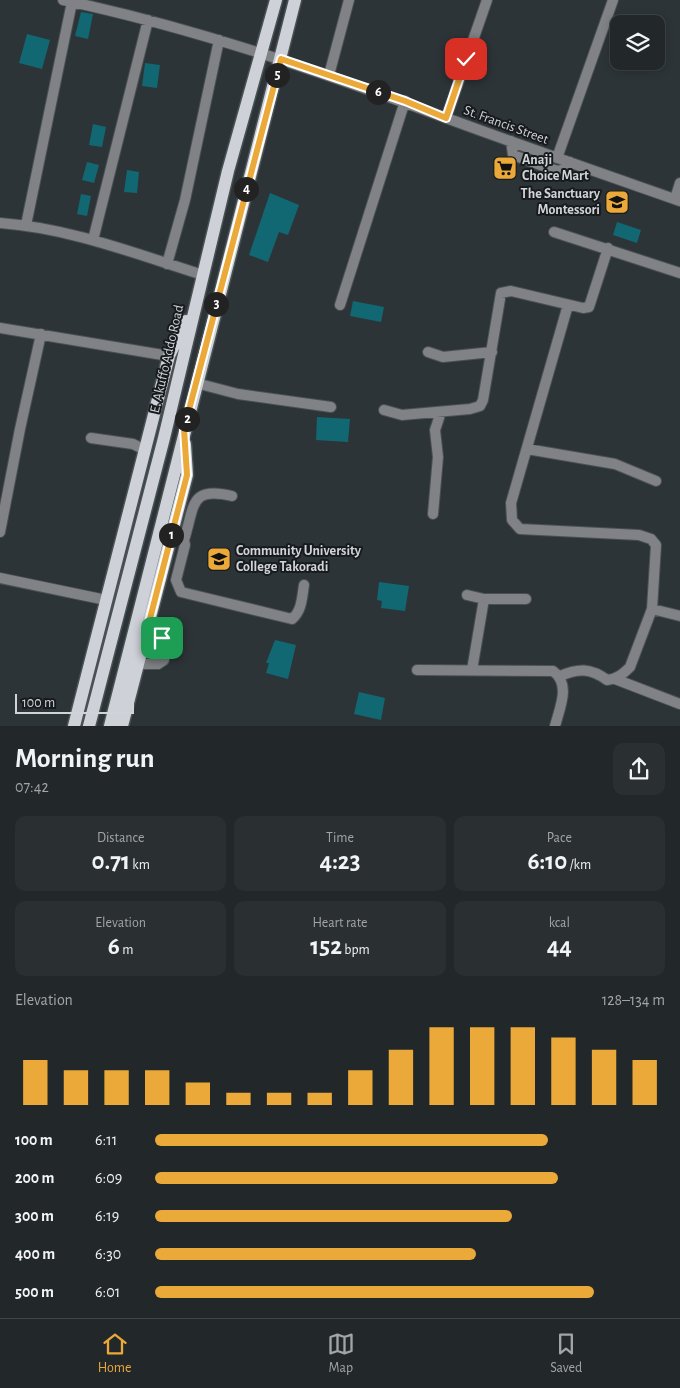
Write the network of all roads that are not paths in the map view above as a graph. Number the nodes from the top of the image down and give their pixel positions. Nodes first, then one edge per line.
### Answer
1 (276, 0) edge
2 (295, 0) edge
3 (349, 0) edge
4 (487, 0) edge
5 (613, 0) edge
6 (68, 1) edge
7 (148, 20) junction
8 (220, 40) junction
9 (262, 52) junction
10 (281, 59) junction
11 (329, 75) junction
12 (405, 101) junction
13 (446, 118) junction
14 (511, 141) junction
15 (557, 158) junction
16 (570, 162) junction
17 (680, 183) edge
18 (677, 200) edge
19 (0, 222) edge
20 (26, 225) junction
21 (554, 232) dead end
22 (93, 240) junction
23 (608, 248) junction
24 (167, 264) junction
25 (680, 273) edge
26 (203, 275) junction
27 (196, 301) junction
28 (340, 305) dead end
29 (568, 305) junction
30 (0, 328) edge
31 (41, 334) junction
32 (428, 352) dead end
33 (492, 352) junction
34 (169, 356) junction
35 (196, 382) junction
36 (331, 407) dead end
37 (384, 410) dead end
38 (441, 412) junction
39 (184, 429) junction
40 (91, 438) dead end
41 (527, 449) junction
42 (145, 450) junction
43 (656, 481) dead end
44 (232, 496) dead end
45 (434, 514) dead end
46 (0, 532) edge
47 (171, 536) junction
48 (184, 540) junction
49 (0, 578) edge
50 (304, 585) dead end
51 (467, 595) dead end
52 (484, 599) junction
53 (526, 599) dead end
54 (106, 600) junction
55 (652, 609) junction
56 (680, 616) edge
57 (146, 634) junction
58 (138, 664) junction
59 (417, 670) dead end
60 (472, 670) junction
61 (560, 676) junction
62 (615, 679) junction
63 (680, 704) edge
64 (74, 726) edge
65 (89, 726) edge
66 (110, 726) edge
67 (122, 726) edge
68 (555, 726) edge

1 - 9 main road, E. Akuffo Addo Road
2 - 10 main road
3 - 11 street
4 - 13 street
5 - 15 street
6 - 7 street, St. Francis Street
6 - 20 street
7 - 8 street, St. Francis Street
7 - 22 street
8 - 9 street, St. Francis Street
8 - 24 street
9 - 10 street, St. Francis Street
9 - 26 main road, E. Akuffo Addo Road
10 - 11 street, St. Francis Street
10 - 35 main road
11 - 12 street, St. Francis Street
12 - 13 street, St. Francis Street
12 - 28 street
13 - 14 street, St. Francis Street
14 - 15 street, St. Francis Street
14 - 16 street
15 - 16 street, St. Francis Street
16 - 18 street, St. Francis Street
17 - 18 street
19 - 20 street
20 - 22 street
21 - 23 street
22 - 24 street
23 - 25 street
23 - 29 street
24 - 26 street
26 - 27 main road, E. Akuffo Addo Road
27 - 34 main road
27 - 65 main road, E. Akuffo Addo Road
29 - 33 street
29 - 41 street
30 - 31 street
31 - 34 street
31 - 46 street
32 - 33 street
33 - 38 street
34 - 42 main road
35 - 36 street
35 - 39 main road
37 - 38 street
38 - 45 street
39 - 47 main road
39 - 66 main road
40 - 42 street
41 - 43 street
41 - 55 street
42 - 54 main road
44 - 48 street
47 - 48 street
47 - 57 main road
48 - 50 street
49 - 54 street
51 - 52 street
52 - 53 street
52 - 60 street
54 - 64 main road
55 - 56 street
55 - 62 street
57 - 58 main road
57 - 58 street
58 - 67 main road
59 - 60 street
60 - 61 street
61 - 62 street
61 - 68 street
62 - 63 street

